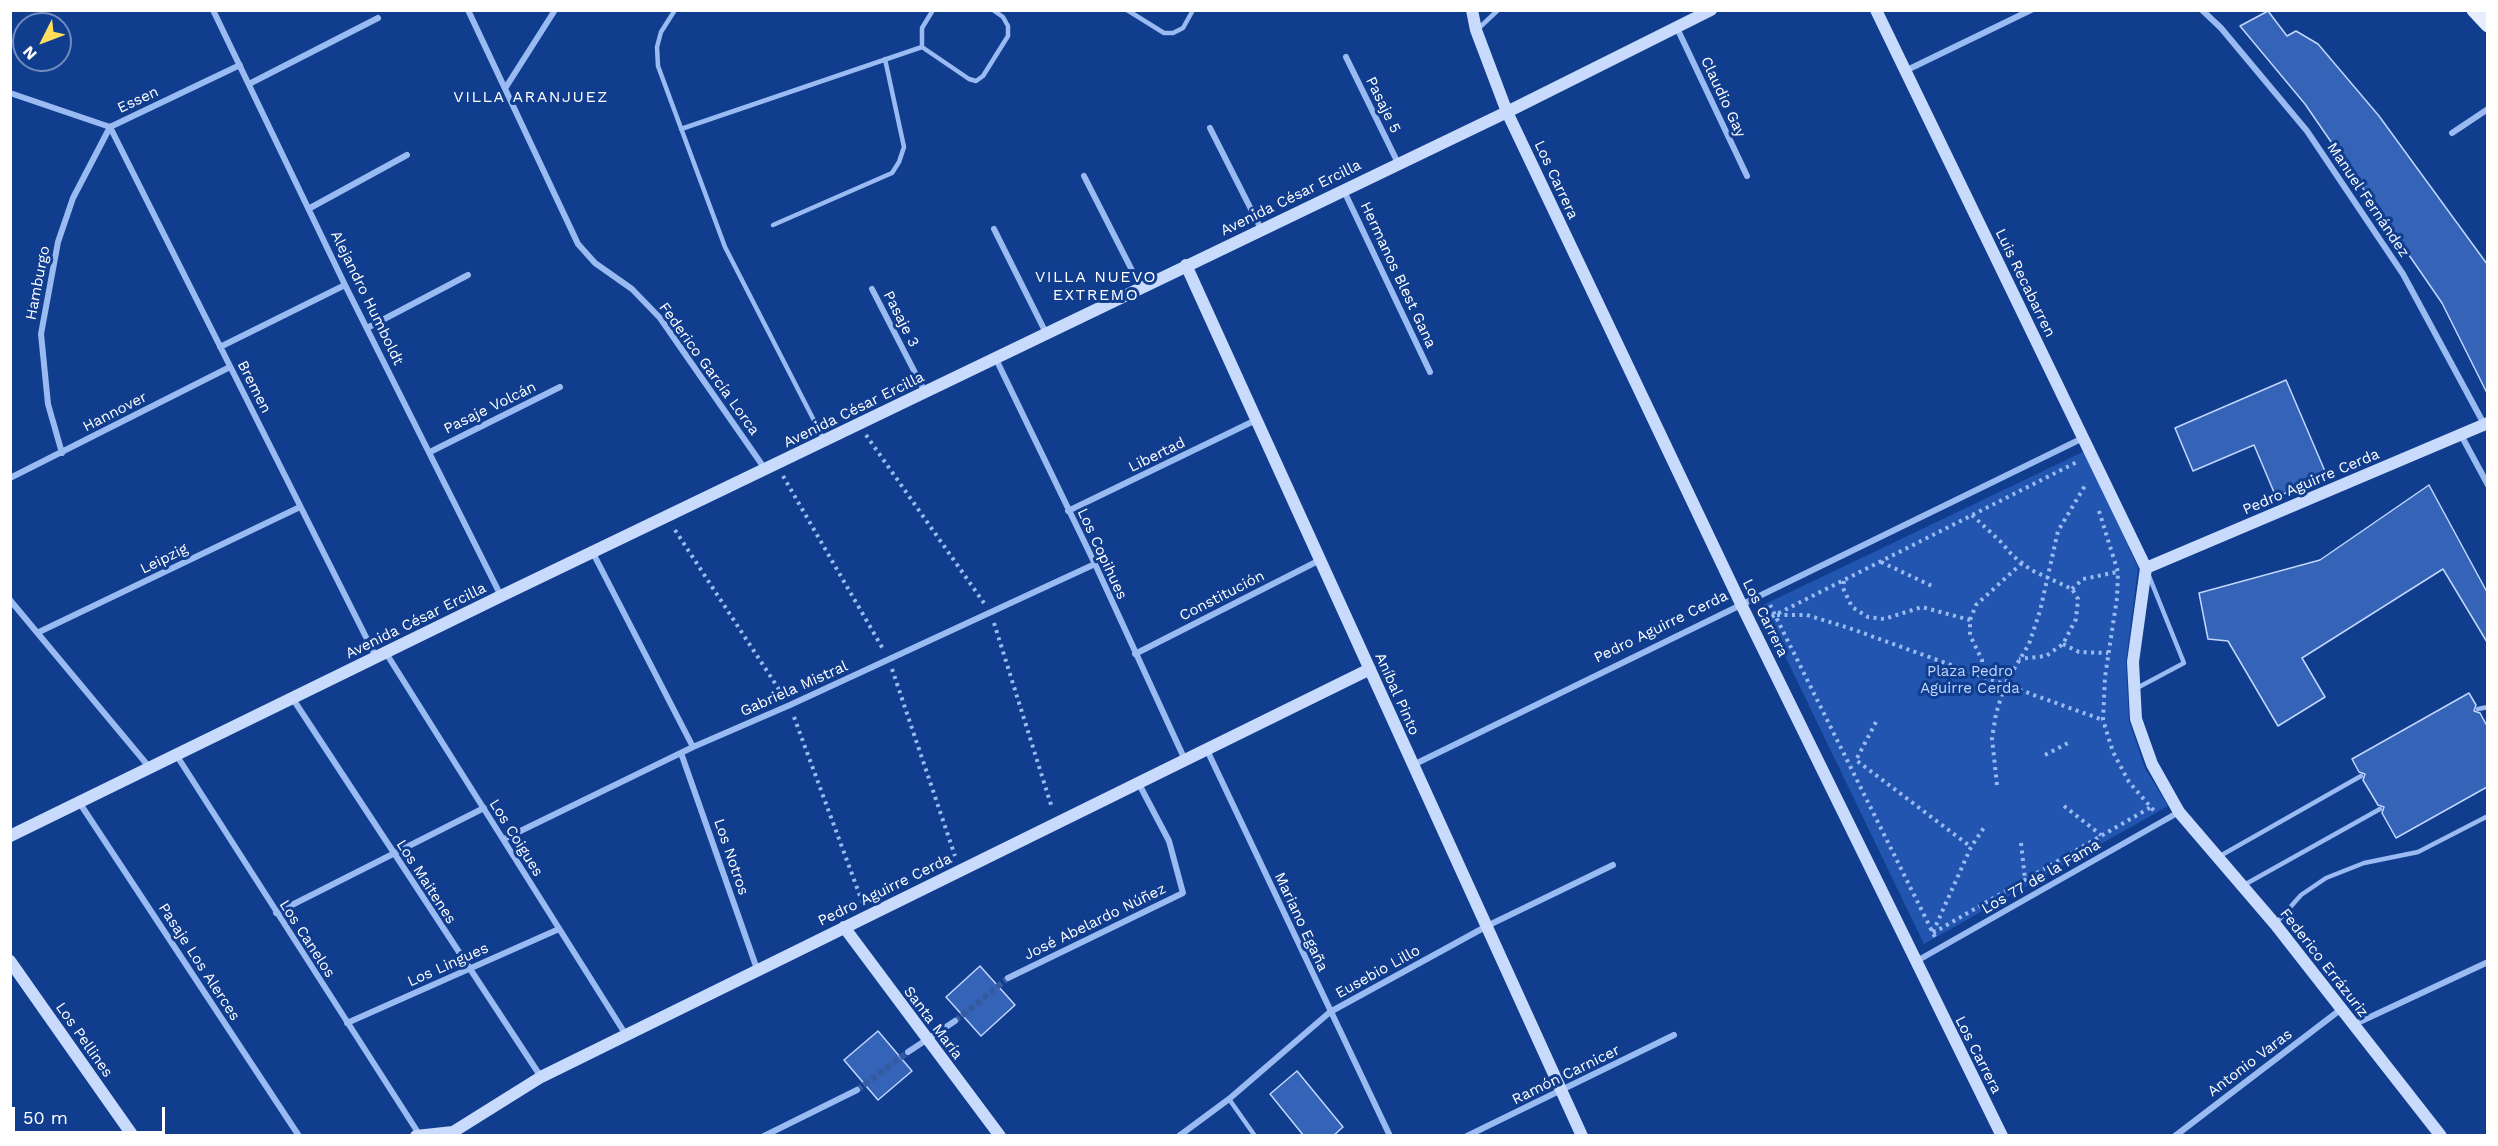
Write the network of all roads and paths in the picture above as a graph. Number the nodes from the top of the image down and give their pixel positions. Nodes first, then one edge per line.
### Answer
1 (213, 10) edge
2 (468, 10) edge
3 (555, 10) edge
4 (675, 10) edge
5 (933, 10) edge
6 (993, 10) edge
7 (1007, 10) edge
8 (1127, 10) edge
9 (1193, 10) edge
10 (1472, 10) edge
11 (1498, 10) edge
12 (1711, 10) edge
13 (1876, 10) edge
14 (2031, 10) edge
15 (2202, 10) edge
16 (2474, 10) edge
17 (1003, 17) junction
18 (378, 18) dead end
19 (2487, 25) edge
20 (1677, 28) junction
21 (1476, 30) junction
22 (922, 47) junction
23 (1346, 57) dead end
24 (885, 59) junction
25 (240, 65) junction
26 (1905, 71) junction
27 (249, 84) junction
28 (506, 87) junction
29 (10, 93) edge
30 (2487, 109) edge
31 (1508, 112) junction
32 (110, 127) junction
33 (1210, 128) dead end
34 (681, 129) junction
35 (2452, 133) dead end
36 (407, 155) dead end
37 (1398, 163) junction
38 (1084, 176) dead end
39 (1748, 177) dead end
40 (1343, 189) junction
41 (310, 208) junction
42 (773, 225) dead end
43 (994, 229) dead end
44 (1261, 229) junction
45 (1186, 266) junction
46 (468, 275) dead end
47 (345, 285) junction
48 (1141, 288) junction
49 (872, 289) dead end
50 (369, 327) junction
51 (1046, 333) junction
52 (220, 347) junction
53 (995, 358) junction
54 (230, 367) junction
55 (1430, 372) dead end
56 (560, 387) dead end
57 (925, 392) junction
58 (1256, 420) junction
59 (2486, 424) edge
60 (2461, 434) junction
61 (2083, 437) junction
62 (824, 441) junction
63 (430, 452) junction
64 (62, 453) junction
65 (2091, 455) junction
66 (2076, 462) junction
67 (766, 469) junction
68 (10, 478) edge
69 (2086, 484) junction
70 (2487, 485) edge
71 (2091, 494) dead end
72 (2095, 504) dead end
73 (300, 507) junction
74 (1068, 511) junction
75 (1971, 516) junction
76 (594, 553) junction
77 (1320, 560) junction
78 (1880, 562) junction
79 (2022, 563) junction
80 (1095, 564) junction
81 (2146, 568) junction
82 (2118, 572) junction
83 (2048, 577) junction
84 (1844, 580) junction
85 (1932, 586) dead end
86 (2072, 589) junction
87 (1764, 594) junction
88 (501, 596) junction
89 (10, 600) edge
90 (1742, 604) junction
91 (1775, 615) junction
92 (1970, 620) junction
93 (1752, 627) junction
94 (39, 632) junction
95 (2063, 644) junction
96 (2108, 653) junction
97 (1134, 654) junction
98 (381, 656) junction
99 (2018, 659) junction
100 (1370, 669) junction
101 (1982, 677) junction
102 (2005, 684) junction
103 (2135, 690) junction
104 (293, 699) junction
105 (2487, 706) edge
106 (2478, 709) dead end
107 (2103, 720) junction
108 (1876, 723) dead end
109 (2068, 743) dead end
110 (693, 747) junction
111 (1207, 750) junction
112 (681, 753) junction
113 (2045, 755) dead end
114 (177, 756) junction
115 (1846, 758) junction
116 (1185, 760) junction
117 (1856, 760) junction
118 (1413, 765) junction
119 (150, 768) junction
120 (2361, 776) dead end
121 (1139, 784) junction
122 (1997, 785) dead end
123 (2170, 796) junction
124 (80, 802) junction
125 (2064, 806) dead end
126 (2151, 807) junction
127 (484, 808) junction
128 (2380, 809) dead end
129 (2179, 812) junction
130 (2487, 816) edge
131 (2163, 821) junction
132 (1985, 826) dead end
133 (2101, 835) junction
134 (10, 836) edge
135 (504, 839) junction
136 (2021, 843) dead end
137 (1971, 848) junction
138 (393, 853) junction
139 (2219, 856) junction
140 (1613, 865) dead end
141 (2025, 879) junction
142 (2244, 885) junction
143 (276, 913) junction
144 (2275, 924) junction
145 (1486, 926) junction
146 (844, 927) junction
147 (559, 928) junction
148 (1933, 933) junction
149 (1940, 948) junction
150 (10, 961) edge
151 (1915, 962) junction
152 (2487, 962) edge
153 (468, 968) junction
154 (757, 969) junction
155 (1008, 978) tunnel mouth
156 (2340, 1010) junction
157 (1330, 1012) junction
158 (955, 1021) tunnel mouth
159 (347, 1023) junction
160 (2352, 1026) junction
161 (626, 1035) junction
162 (1674, 1035) dead end
163 (926, 1038) junction
164 (908, 1052) tunnel mouth
165 (540, 1077) junction
166 (857, 1090) tunnel mouth
167 (1562, 1091) junction
168 (1229, 1099) junction
169 (454, 1134) edge
170 (418, 1135) edge
171 (133, 1136) edge
172 (299, 1136) edge
173 (764, 1136) edge
174 (1000, 1136) edge
175 (1179, 1136) edge
176 (1255, 1136) edge
177 (1390, 1136) edge
178 (1467, 1136) edge
179 (1582, 1136) edge
180 (2002, 1136) edge
181 (2175, 1136) edge
182 (2441, 1136) edge

1 - 25 street, Alejandro Humboldt
2 - 28 street, Federico García Lorca
3 - 28 street
4 - 34 lane
5 - 22 lane
6 - 17 lane
7 - 17 lane
8 - 9 lane
10 - 21 street, Los Carrera
11 - 21 lane
12 - 20 street, Avenida César Ercilla
13 - 26 street, Luis Recabarren
14 - 26 street
15 - 59 street, Manuel Fernández
16 - 19 main road
17 - 22 lane
18 - 27 street
20 - 31 street, Avenida César Ercilla
20 - 39 street, Claudio Gay
21 - 31 street, Los Carrera
22 - 24 lane
23 - 37 street, Pasaje 5
24 - 34 lane
24 - 42 lane
25 - 27 street, Alejandro Humboldt
25 - 32 street, Essen
26 - 61 street, Luis Recabarren
27 - 41 street, Alejandro Humboldt
28 - 67 street, Federico García Lorca
29 - 32 street, Essen
30 - 35 street
31 - 37 street, Avenida César Ercilla
31 - 90 street, Los Carrera
32 - 52 street, Bremen
32 - 64 street, Hamburgo
33 - 44 street
34 - 62 lane
36 - 41 street
37 - 40 street, Avenida César Ercilla
38 - 48 street
40 - 44 street, Avenida César Ercilla
40 - 55 street, Hermanos Blest Gana
41 - 47 street, Alejandro Humboldt
43 - 51 street
44 - 45 street, Avenida César Ercilla
45 - 48 street, Avenida César Ercilla
45 - 58 street, Aníbal Pinto
46 - 50 street
47 - 50 street, Alejandro Humboldt
47 - 52 street
48 - 51 street, Avenida César Ercilla
49 - 57 street, Pasaje 3
50 - 63 street, Alejandro Humboldt
51 - 53 street, Avenida César Ercilla
52 - 54 street, Bremen
53 - 57 street, Avenida César Ercilla
53 - 74 street, Los Copihues
54 - 64 street, Hannover
54 - 73 street, Bremen
56 - 63 street, Pasaje Volcán
57 - 62 street, Avenida César Ercilla
58 - 74 street, Libertad
58 - 77 street, Aníbal Pinto
59 - 60 street, Pedro Aguirre Cerda
60 - 70 street
60 - 81 street, Pedro Aguirre Cerda
61 - 65 street, Luis Recabarren
61 - 87 street, Pedro Aguirre Cerda
62 - 67 street, Avenida César Ercilla
63 - 88 street, Alejandro Humboldt
64 - 68 street, Hannover
65 - 66 path
65 - 81 street, Luis Recabarren
66 - 69 path
66 - 75 path
67 - 76 street, Avenida César Ercilla
69 - 71 path
69 - 83 path
72 - 82 path
73 - 94 street, Leipzig
73 - 98 street, Bremen
74 - 80 street, Los Copihues
75 - 78 path
75 - 79 path
76 - 88 street, Avenida César Ercilla
76 - 110 street
77 - 97 street, Constitución
77 - 100 street, Aníbal Pinto
78 - 84 path
78 - 85 path
79 - 83 path
79 - 92 path
80 - 97 street, Los Copihues
80 - 110 street, Gabriela Mistral
81 - 103 street, Federico Errázuriz
81 - 103 lane
82 - 86 path
82 - 96 path
83 - 86 path
83 - 99 path
84 - 91 path
84 - 92 path
86 - 95 path
87 - 90 street, Pedro Aguirre Cerda
87 - 91 path
88 - 98 street, Avenida César Ercilla
89 - 94 street
90 - 93 street, Los Carrera
90 - 118 street, Pedro Aguirre Cerda
91 - 93 path
91 - 101 path
91 - 115 path
92 - 101 path
93 - 151 street, Los Carrera
94 - 119 street
95 - 96 path
95 - 99 path
96 - 107 path
97 - 116 street, Los Copihues
98 - 104 street, Avenida César Ercilla
98 - 127 street, Los Coigues
99 - 102 path
100 - 111 street, Pedro Aguirre Cerda
100 - 118 street, Aníbal Pinto
101 - 102 path
102 - 107 path
102 - 122 path
103 - 123 street, Federico Errázuriz
104 - 114 street, Avenida César Ercilla
104 - 138 street, Los Maitenes
105 - 106 lane
107 - 126 path
108 - 117 path
109 - 113 path
110 - 112 street, Gabriela Mistral
111 - 116 street, Pedro Aguirre Cerda
111 - 157 street, Mariano Egaña
112 - 135 street, Gabriela Mistral
112 - 154 street, Los Notros
114 - 119 street, Avenida César Ercilla
114 - 143 street, Los Canelos
115 - 117 path
115 - 148 path
116 - 121 street, Pedro Aguirre Cerda
117 - 137 path
118 - 145 street, Aníbal Pinto
119 - 124 street, Avenida César Ercilla
120 - 139 lane
121 - 146 street, Pedro Aguirre Cerda
121 - 155 street, José Abelardo Núñez
123 - 126 path
123 - 129 street, Federico Errázuriz
124 - 134 street, Avenida César Ercilla
124 - 172 street, Pasaje Los Alerces
125 - 133 path
126 - 131 path
126 - 133 path
127 - 135 street, Los Coigues
127 - 138 street
128 - 142 lane
129 - 131 street, Los 77 de la Fama
129 - 139 street, Federico Errázuriz
130 - 144 lane
131 - 149 street, Los 77 de la Fama
132 - 137 path
133 - 141 path
135 - 147 street, Los Coigues
136 - 141 path
137 - 148 path
138 - 143 street
138 - 153 street, Los Maitenes
139 - 142 street, Federico Errázuriz
140 - 145 street, Eusebio Lillo
141 - 148 path
142 - 144 street, Federico Errázuriz
143 - 159 street, Los Canelos
144 - 156 street, Federico Errázuriz
145 - 157 street, Eusebio Lillo
145 - 167 street, Aníbal Pinto
146 - 154 street, Pedro Aguirre Cerda
146 - 163 street, Santa María
147 - 153 street, Los Lingues
147 - 161 street, Los Coigues
148 - 149 path
149 - 151 street, Los 77 de la Fama
150 - 171 street, Los Pellines
151 - 180 street, Los Carrera
152 - 160 street
153 - 159 street, Los Lingues
153 - 165 street, Los Maitenes
154 - 161 street, Pedro Aguirre Cerda
156 - 160 street, Federico Errázuriz
156 - 181 street, Antonio Varas
157 - 168 street, Eusebio Lillo
157 - 177 street, Mariano Egaña
158 - 163 street
159 - 170 street, Los Canelos
160 - 182 street, Federico Errázuriz
161 - 165 street, Pedro Aguirre Cerda
162 - 167 street, Ramón Carnicer
163 - 164 street
163 - 174 street, Santa María
165 - 169 street, Pedro Aguirre Cerda
166 - 173 street
167 - 178 street, Ramón Carnicer
167 - 179 street, Aníbal Pinto
168 - 175 street, Eusebio Lillo
168 - 176 lane
169 - 170 street, Pedro Aguirre Cerda

